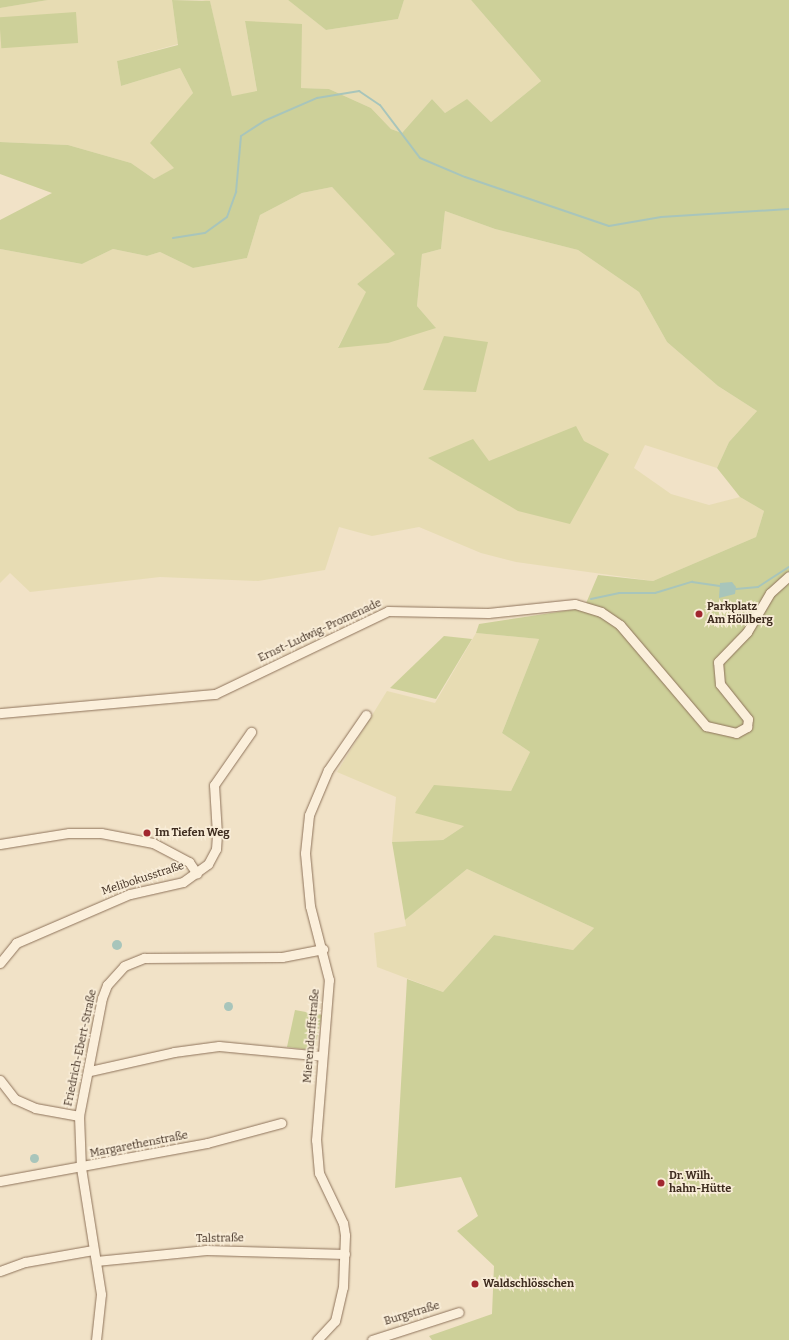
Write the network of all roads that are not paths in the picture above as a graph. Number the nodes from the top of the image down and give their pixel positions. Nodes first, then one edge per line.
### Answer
1 (789, 576) edge
2 (0, 713) edge
3 (366, 715) dead end
4 (251, 732) dead end
5 (0, 844) edge
6 (197, 874) junction
7 (323, 949) junction
8 (0, 963) edge
9 (322, 1056) junction
10 (90, 1071) junction
11 (0, 1080) edge
12 (79, 1116) junction
13 (281, 1123) dead end
14 (81, 1168) junction
15 (0, 1181) edge
16 (93, 1250) junction
17 (345, 1254) junction
18 (96, 1261) junction
19 (0, 1271) edge
20 (459, 1312) dead end
21 (96, 1340) edge
22 (317, 1340) edge
23 (372, 1340) edge

1 - 2 street, Ernst-Ludwig-Promenade
3 - 7 street, Mierendorffstraße
4 - 6 street, Melibokusstraße
5 - 6 street
6 - 8 street, Melibokusstraße
7 - 9 street, Mierendorffstraße
7 - 10 street, Friedrich-Ebert-Straße
9 - 10 street
9 - 17 street, Mierendorffstraße
10 - 12 street, Friedrich-Ebert-Straße
11 - 12 street
12 - 14 street, Friedrich-Ebert-Straße
13 - 14 street, Margarethenstraße
14 - 15 street, Margarethenstraße
14 - 16 street, Friedrich-Ebert-Straße
16 - 18 street, Friedrich-Ebert-Straße
16 - 19 street
17 - 18 street, Talstraße
17 - 22 street, Mierendorffstraße
18 - 21 street, Friedrich-Ebert-Straße
20 - 23 street, Burgstraße

